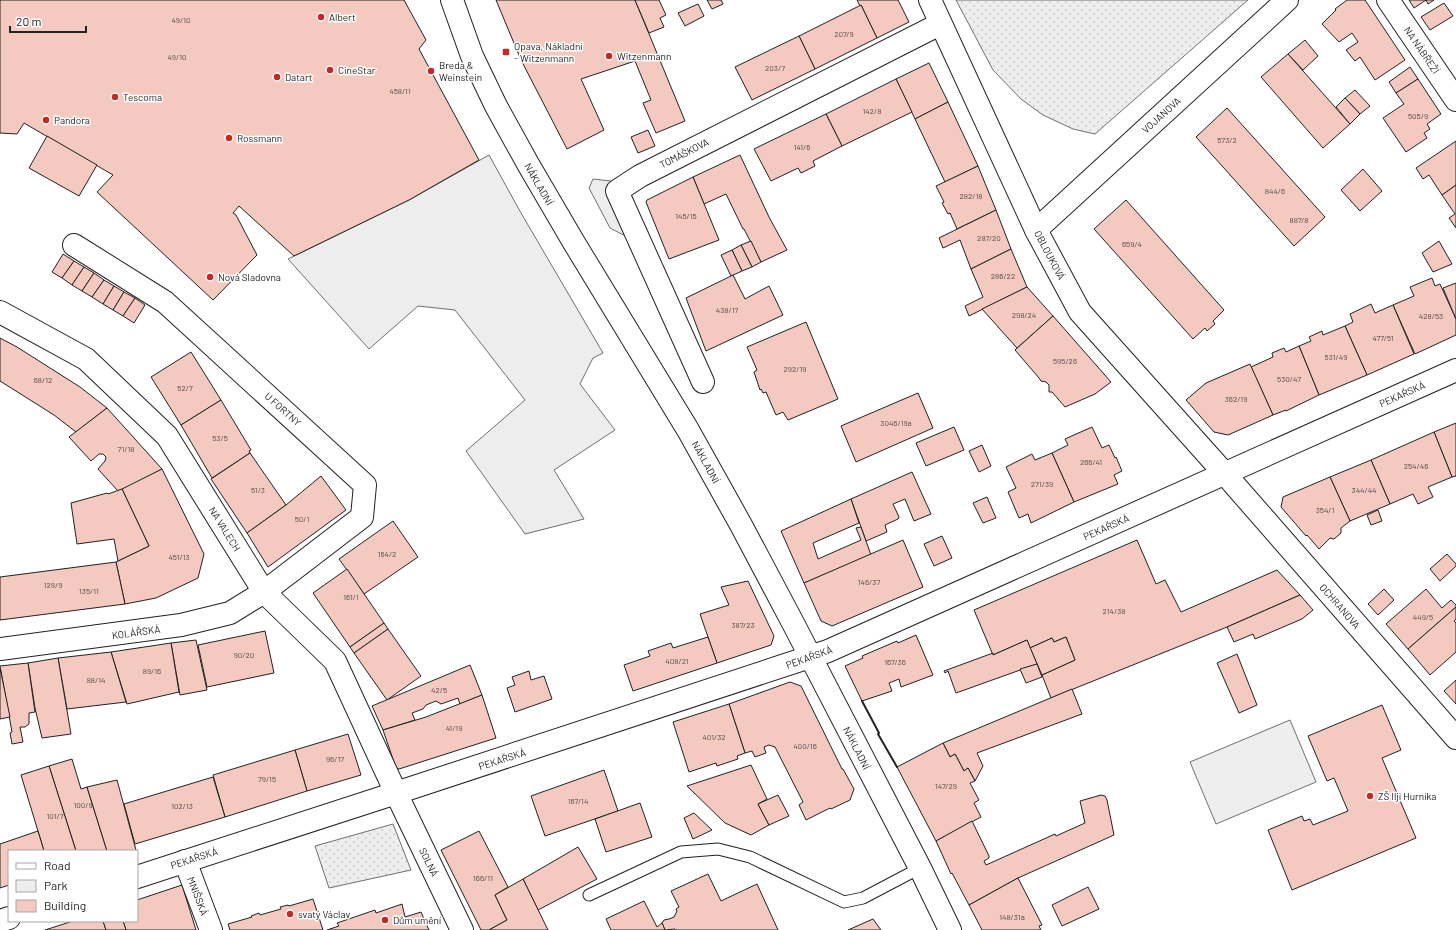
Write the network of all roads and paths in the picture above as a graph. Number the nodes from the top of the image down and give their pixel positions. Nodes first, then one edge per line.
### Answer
1 (452, 0) edge
2 (930, 0) edge
3 (1287, 0) edge
4 (1388, 0) edge
5 (940, 24) junction
6 (1456, 100) edge
7 (1036, 230) junction
8 (74, 245) dead end
9 (0, 312) edge
10 (1456, 370) edge
11 (703, 382) dead end
12 (1225, 474) junction
13 (264, 592) junction
14 (0, 649) edge
15 (810, 657) junction
16 (1456, 738) edge
17 (396, 794) junction
18 (185, 861) junction
19 (920, 868) junction
20 (138, 877) edge
21 (589, 895) dead end
22 (211, 930) edge
23 (462, 930) edge
24 (950, 930) edge

1 - 15 street, NÁKLADNÍ
2 - 5 street, OBLOUKOVÁ
3 - 7 street, VOJANOVA
4 - 6 street, NA NÁBŘEŽÍ
5 - 7 street, OBLOUKOVÁ
5 - 11 street, TOMÁŠKOVA
7 - 12 street, OBLOUKOVÁ
8 - 13 street, U FORTNY
9 - 13 street, NA VALECH
10 - 12 street, PEKAŘSKÁ
12 - 15 street, PEKAŘSKÁ
12 - 16 street, OCHRANOVA
13 - 14 street, KOLÁŘSKÁ
13 - 17 street, NA VALECH
15 - 17 street, PEKAŘSKÁ
15 - 19 street, NÁKLADNÍ
17 - 18 street, PEKAŘSKÁ
17 - 23 street, SOLNÁ
18 - 20 street, PEKAŘSKÁ
18 - 22 street, MNIŠSKÁ
19 - 21 lane
19 - 24 street, NÁKLADNÍ

